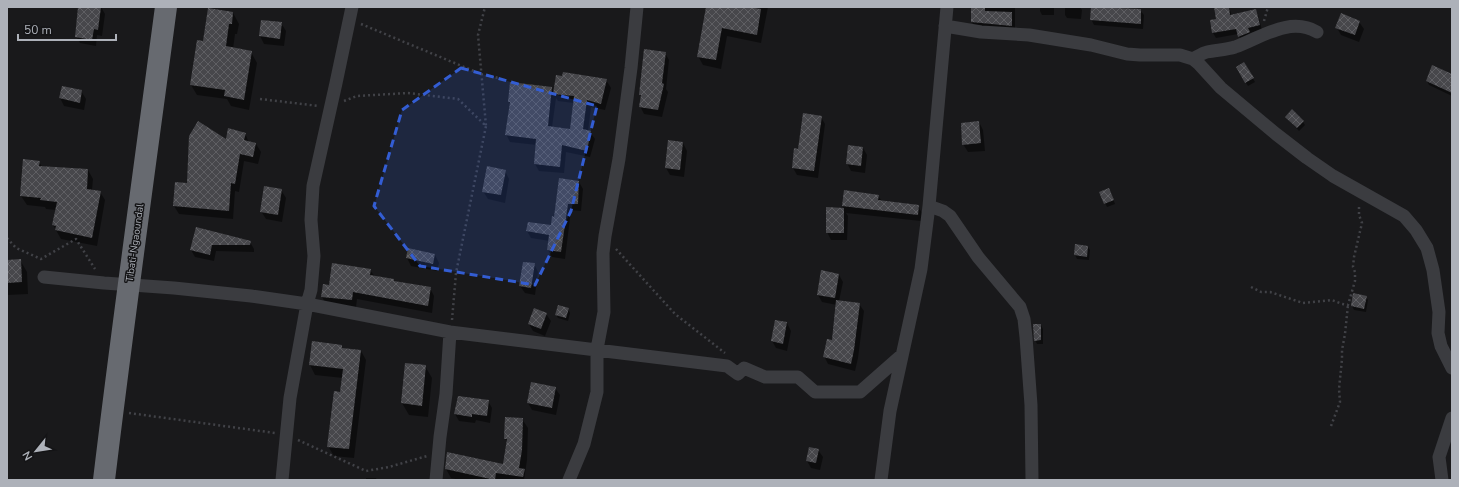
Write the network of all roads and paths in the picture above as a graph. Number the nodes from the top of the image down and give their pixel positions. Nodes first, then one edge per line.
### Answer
1 (166, 7) edge
2 (485, 7) edge
3 (637, 7) edge
4 (946, 7) edge
5 (351, 13) edge
6 (945, 26) junction
7 (1317, 32) dead end
8 (1193, 59) junction
9 (481, 74) junction
10 (499, 78) dead end
11 (260, 99) dead end
12 (330, 108) junction
13 (486, 126) junction
14 (1358, 190) junction
15 (929, 206) junction
16 (605, 236) junction
17 (7, 238) edge
18 (44, 277) dead end
19 (104, 283) junction
20 (129, 285) junction
21 (1251, 288) dead end
22 (307, 304) junction
23 (1348, 306) junction
24 (450, 332) junction
25 (598, 349) junction
26 (902, 355) junction
27 (744, 368) junction
28 (1452, 368) edge
29 (1452, 418) edge
30 (1331, 426) dead end
31 (104, 480) edge
32 (282, 480) edge
33 (436, 480) edge
34 (569, 480) edge
35 (881, 480) edge
36 (1032, 480) edge
37 (1442, 480) edge

1 - 20 highway, Tibati-Ngaoundal
2 - 9 path
3 - 16 street
4 - 6 street
5 - 9 path
5 - 12 street
6 - 8 street
6 - 15 street
7 - 8 street
8 - 14 street
9 - 10 path
9 - 13 path
11 - 12 path
12 - 13 path
12 - 22 street
13 - 24 path
14 - 23 path
14 - 28 street
15 - 26 street
15 - 36 street
16 - 25 street
16 - 27 path
17 - 19 path
18 - 19 street
19 - 20 street
20 - 22 street
20 - 31 highway, Tibati-Ngaoundal
21 - 23 path
22 - 24 street
22 - 32 street
23 - 30 path
24 - 25 street
24 - 33 street
25 - 27 street
25 - 34 street
26 - 27 street
26 - 35 street
29 - 37 street

